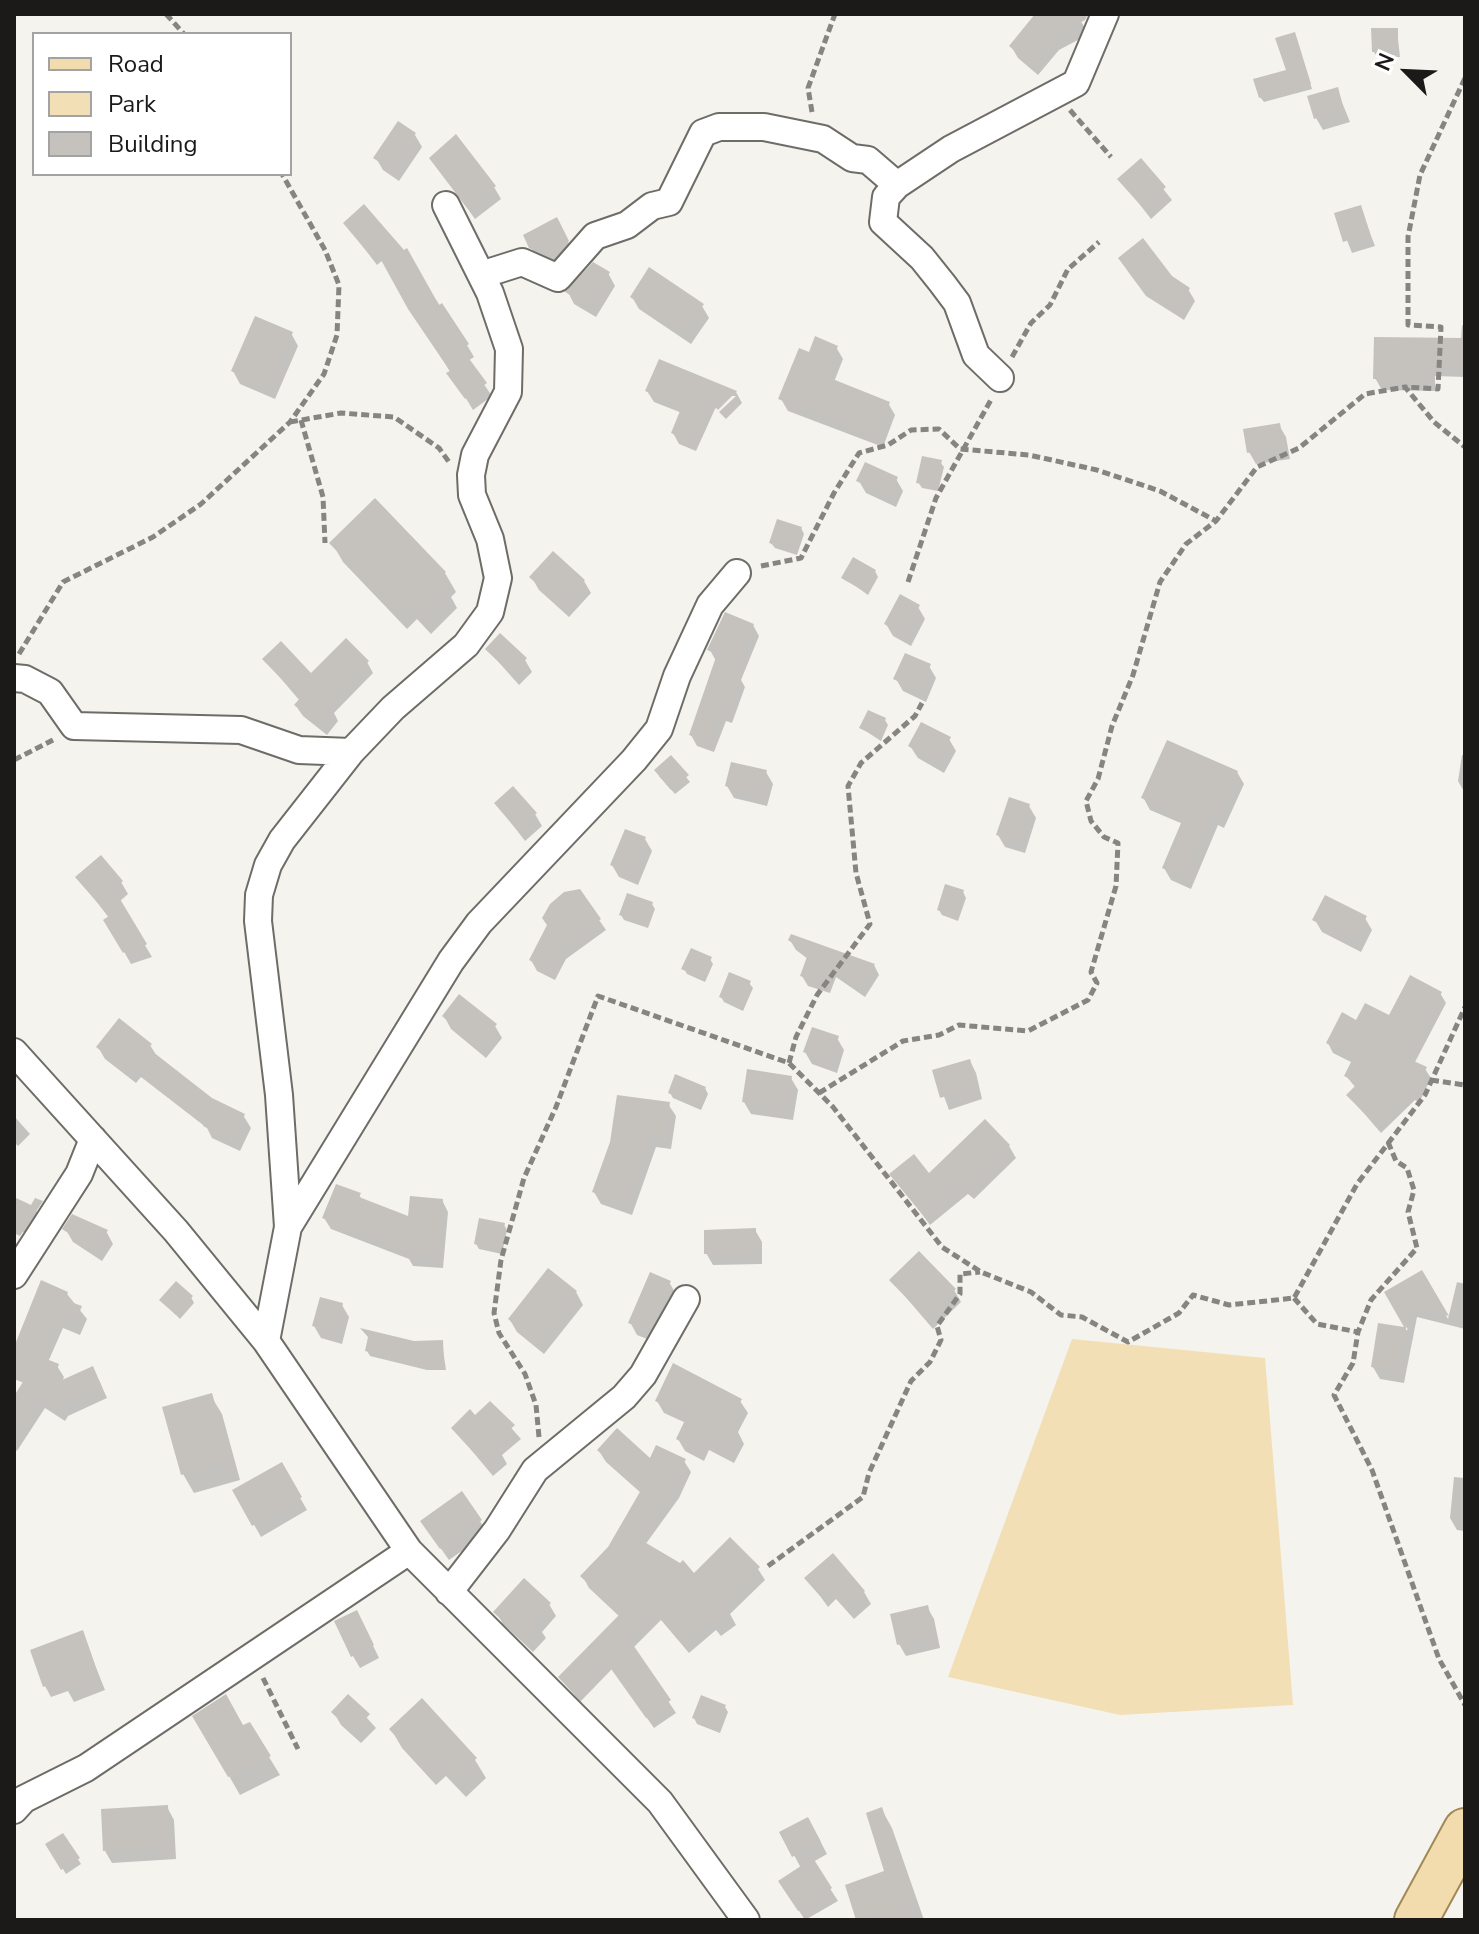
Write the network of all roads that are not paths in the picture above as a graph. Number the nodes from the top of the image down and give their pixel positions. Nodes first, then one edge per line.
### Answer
1 (1105, 14) edge
2 (897, 185) junction
3 (446, 205) dead end
4 (481, 275) junction
5 (1000, 378) dead end
6 (737, 573) road end
7 (14, 678) edge
8 (351, 752) junction
9 (14, 1052) edge
10 (93, 1139) junction
11 (288, 1227) junction
12 (14, 1275) edge
13 (686, 1299) dead end
14 (266, 1341) junction
15 (409, 1551) junction
16 (449, 1592) junction
17 (14, 1810) edge
18 (1465, 1830) edge
19 (746, 1920) edge
20 (1416, 1920) edge

1 - 2 street
2 - 4 street
2 - 5 street
3 - 4 street
4 - 8 street
6 - 11 street
7 - 8 street
8 - 11 street
9 - 10 street
10 - 12 street
10 - 14 street
11 - 14 street
13 - 16 street
14 - 15 street
15 - 16 street
15 - 17 street
16 - 19 street
18 - 20 main road

